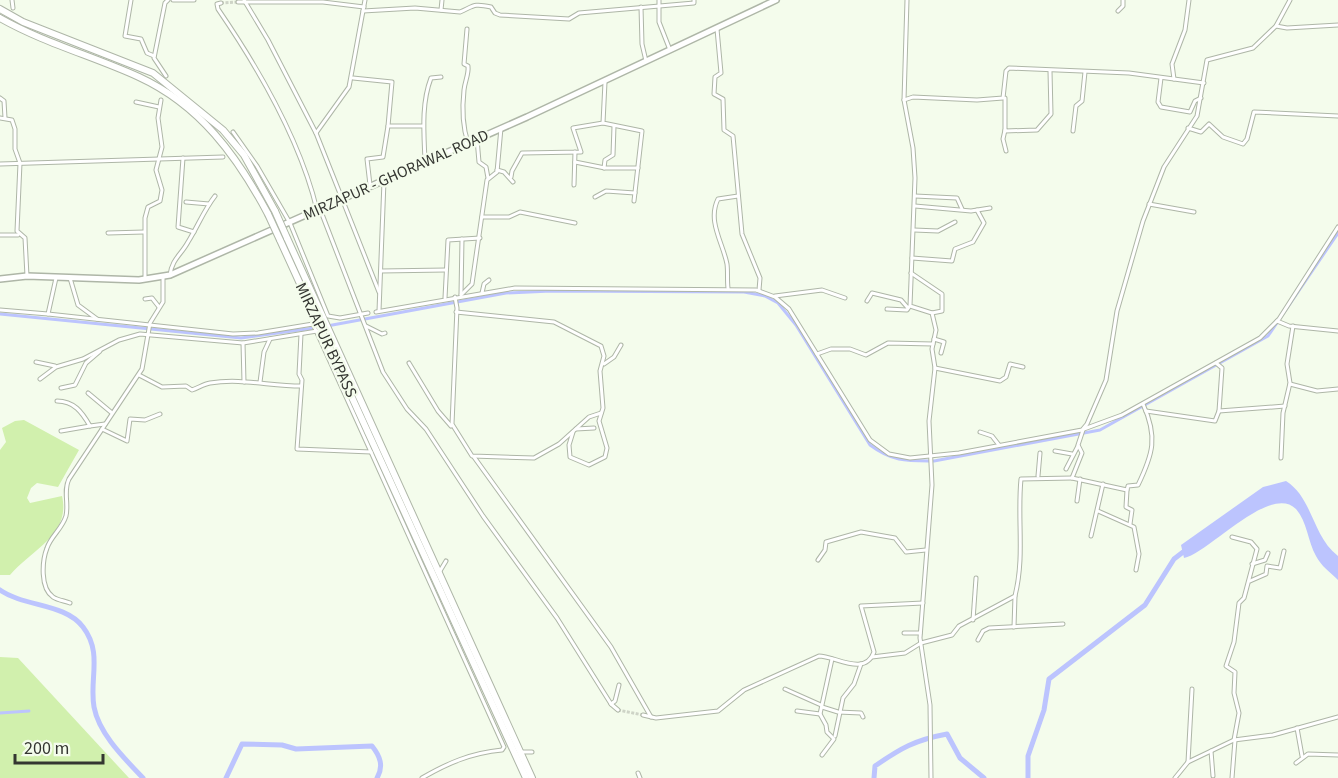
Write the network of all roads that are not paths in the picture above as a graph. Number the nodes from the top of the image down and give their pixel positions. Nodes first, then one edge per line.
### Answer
1 (12, 0) edge
2 (131, 0) edge
3 (168, 0) edge
4 (194, 0) edge
5 (365, 0) edge
6 (442, 0) edge
7 (633, 0) edge
8 (659, 0) edge
9 (694, 0) edge
10 (776, 0) edge
11 (907, 0) edge
12 (1123, 0) edge
13 (1189, 0) edge
14 (1290, 0) edge
15 (245, 1) edge
16 (238, 2) dead end
17 (484, 2) edge
18 (221, 3) dead end
19 (658, 5) junction
20 (641, 7) junction
21 (13, 8) dead end
22 (634, 8) junction
23 (0, 9) edge
24 (364, 9) junction
25 (441, 10) junction
26 (1118, 11) dead end
27 (0, 18) edge
28 (1338, 25) edge
29 (1276, 26) junction
30 (467, 29) dead end
31 (717, 29) junction
32 (670, 51) junction
33 (154, 57) junction
34 (646, 62) junction
35 (1050, 70) junction
36 (1085, 72) junction
37 (166, 76) dead end
38 (441, 77) dead end
39 (352, 78) junction
40 (1161, 78) junction
41 (1174, 79) junction
42 (605, 82) junction
43 (1204, 83) junction
44 (1005, 97) junction
45 (0, 98) edge
46 (1202, 98) junction
47 (161, 100) dead end
48 (904, 100) junction
49 (136, 102) dead end
50 (159, 107) junction
51 (1338, 116) edge
52 (0, 118) edge
53 (5, 118) junction
54 (603, 123) junction
55 (388, 126) junction
56 (423, 126) junction
57 (614, 126) junction
58 (501, 128) junction
59 (1188, 128) junction
60 (1006, 129) junction
61 (1073, 131) dead end
62 (233, 132) dead end
63 (316, 133) junction
64 (477, 139) junction
65 (468, 143) junction
66 (1006, 151) dead end
67 (575, 152) junction
68 (223, 157) dead end
69 (183, 158) junction
70 (160, 159) junction
71 (574, 162) junction
72 (20, 163) junction
73 (426, 163) junction
74 (0, 164) edge
75 (604, 168) junction
76 (638, 168) junction
77 (497, 170) junction
78 (488, 178) junction
79 (384, 181) junction
80 (574, 185) dead end
81 (370, 187) junction
82 (635, 193) junction
83 (214, 196) dead end
84 (738, 196) junction
85 (915, 196) junction
86 (595, 197) dead end
87 (343, 199) junction
88 (634, 201) dead end
89 (186, 202) dead end
90 (209, 204) junction
91 (1149, 204) junction
92 (915, 206) junction
93 (990, 208) dead end
94 (962, 209) junction
95 (319, 210) junction
96 (977, 210) junction
97 (271, 212) junction
98 (1194, 212) dead end
99 (482, 217) junction
100 (955, 222) dead end
101 (290, 223) junction
102 (575, 223) dead end
103 (1338, 227) edge
104 (914, 230) junction
105 (144, 232) junction
106 (194, 232) junction
107 (108, 233) dead end
108 (18, 234) junction
109 (0, 235) edge
110 (480, 238) junction
111 (462, 239) junction
112 (912, 258) junction
113 (446, 270) junction
114 (381, 271) junction
115 (911, 273) junction
116 (27, 276) junction
117 (170, 276) junction
118 (56, 277) junction
119 (70, 278) junction
120 (163, 278) junction
121 (0, 279) edge
122 (145, 279) junction
123 (489, 280) dead end
124 (728, 288) junction
125 (759, 290) junction
126 (379, 292) junction
127 (482, 293) junction
128 (460, 296) junction
129 (773, 296) junction
130 (445, 298) junction
131 (845, 298) dead end
132 (145, 299) dead end
133 (455, 299) junction
134 (867, 301) dead end
135 (159, 307) junction
136 (909, 307) junction
137 (887, 309) dead end
138 (0, 310) edge
139 (456, 310) junction
140 (368, 313) dead end
141 (932, 313) junction
142 (48, 314) junction
143 (362, 319) junction
144 (98, 321) junction
145 (1278, 321) junction
146 (1293, 326) junction
147 (149, 330) junction
148 (316, 330) junction
149 (1338, 331) edge
150 (385, 333) dead end
151 (301, 334) junction
152 (270, 339) junction
153 (934, 339) junction
154 (243, 343) junction
155 (933, 344) junction
156 (621, 345) dead end
157 (101, 349) junction
158 (941, 352) dead end
159 (817, 354) junction
160 (36, 362) dead end
161 (409, 363) dead end
162 (603, 363) junction
163 (1217, 364) junction
164 (56, 367) junction
165 (1023, 367) dead end
166 (935, 368) junction
167 (139, 375) junction
168 (40, 379) dead end
169 (244, 382) junction
170 (260, 382) junction
171 (1290, 384) junction
172 (301, 386) junction
173 (61, 388) dead end
174 (1338, 389) edge
175 (88, 393) dead end
176 (57, 401) dead end
177 (1285, 406) junction
178 (1145, 407) junction
179 (1219, 411) junction
180 (602, 413) junction
181 (112, 414) junction
182 (160, 414) dead end
183 (105, 424) junction
184 (90, 426) junction
185 (452, 427) junction
186 (594, 428) dead end
187 (102, 429) junction
188 (575, 430) junction
189 (61, 431) dead end
190 (1082, 431) junction
191 (980, 432) dead end
192 (999, 445) junction
193 (1078, 446) junction
194 (1055, 451) dead end
195 (371, 452) junction
196 (1040, 453) dead end
197 (1072, 454) junction
198 (474, 457) junction
199 (1281, 458) dead end
200 (933, 459) junction
201 (1066, 469) dead end
202 (1038, 476) junction
203 (1072, 478) junction
204 (1080, 479) junction
205 (1103, 484) junction
206 (1126, 489) junction
207 (1077, 501) dead end
208 (1098, 511) junction
209 (1130, 524) junction
210 (1091, 536) dead end
211 (1232, 537) dead end
212 (926, 550) junction
213 (1284, 551) dead end
214 (1268, 553) dead end
215 (818, 560) dead end
216 (446, 561) dead end
217 (1252, 564) junction
218 (1136, 570) dead end
219 (436, 575) junction
220 (976, 578) dead end
221 (1250, 581) junction
222 (1015, 596) junction
223 (70, 603) dead end
224 (923, 603) junction
225 (973, 620) junction
226 (1063, 624) dead end
227 (1014, 627) junction
228 (904, 633) dead end
229 (920, 633) junction
230 (978, 640) dead end
231 (921, 643) junction
232 (872, 657) junction
233 (832, 659) junction
234 (861, 663) junction
235 (619, 685) dead end
236 (786, 689) dead end
237 (1191, 689) dead end
238 (611, 704) junction
239 (821, 706) junction
240 (618, 710) tunnel mouth
241 (797, 711) dead end
242 (841, 711) junction
243 (820, 714) junction
244 (643, 715) tunnel mouth
245 (651, 717) junction
246 (863, 717) dead end
247 (1338, 717) edge
248 (1297, 730) junction
249 (834, 738) junction
250 (1235, 741) junction
251 (502, 750) junction
252 (517, 752) junction
253 (532, 752) dead end
254 (1212, 752) junction
255 (822, 755) dead end
256 (1338, 755) edge
257 (1302, 756) junction
258 (1188, 762) junction
259 (1296, 764) dead end
260 (1213, 776) dead end
261 (422, 778) edge
262 (526, 778) edge
263 (532, 778) edge
264 (931, 778) edge
265 (1175, 778) edge
266 (1232, 778) edge

1 - 21 street
2 - 33 street
3 - 4 street
3 - 33 street
5 - 24 street
6 - 25 street
7 - 22 street
8 - 19 street
9 - 19 street
10 - 31 main road, MIRZAPUR - GHORAWAL ROAD
11 - 48 street
12 - 26 street
13 - 41 street
14 - 29 street
15 - 16 street
15 - 24 street
15 - 63 street
17 - 22 street
17 - 25 street
18 - 95 street
19 - 20 street
19 - 32 street
20 - 22 street
20 - 34 street
23 - 97 highway
24 - 25 street
24 - 39 street
27 - 97 highway, MIRZAPUR BYPASS
28 - 29 street
29 - 43 street
30 - 65 street
31 - 32 main road, MIRZAPUR - GHORAWAL ROAD
31 - 84 street
32 - 34 main road, MIRZAPUR - GHORAWAL ROAD
33 - 37 street
34 - 42 main road, MIRZAPUR - GHORAWAL ROAD
35 - 36 street
35 - 44 street
35 - 60 street
36 - 40 street
36 - 61 street
38 - 56 street
39 - 55 street
39 - 63 street
40 - 41 street
40 - 46 street
41 - 43 street
42 - 54 street
42 - 58 main road, MIRZAPUR - GHORAWAL ROAD
43 - 46 street
44 - 48 street
44 - 60 street
45 - 53 street
46 - 59 street
47 - 50 street
48 - 85 street
49 - 50 street
50 - 70 street
51 - 59 street
52 - 53 street
53 - 72 street
54 - 57 street
54 - 67 street
55 - 56 street
55 - 81 street
56 - 73 street
57 - 75 street
57 - 76 street
58 - 64 main road, MIRZAPUR - GHORAWAL ROAD
58 - 77 street
59 - 91 street
60 - 66 street
62 - 101 street
63 - 87 street
64 - 65 main road, MIRZAPUR - GHORAWAL ROAD
64 - 78 street
65 - 73 main road, MIRZAPUR - GHORAWAL ROAD
67 - 71 street
67 - 77 street
68 - 69 street
69 - 70 street
69 - 106 street
70 - 72 street
70 - 105 street
71 - 75 street
71 - 80 street
72 - 74 street
72 - 108 street
73 - 79 main road, MIRZAPUR - GHORAWAL ROAD
75 - 76 street
76 - 82 street
77 - 78 street
78 - 99 street
79 - 81 main road, MIRZAPUR - GHORAWAL ROAD
79 - 114 street
81 - 87 main road, MIRZAPUR - GHORAWAL ROAD
82 - 86 street
82 - 88 street
83 - 90 street
84 - 124 street
84 - 125 street
85 - 92 street
85 - 94 street
87 - 95 main road, MIRZAPUR - GHORAWAL ROAD
87 - 126 street
89 - 90 street
90 - 106 street
91 - 98 street
91 - 190 street
92 - 94 street
92 - 104 street
93 - 96 street
94 - 96 street
95 - 101 main road, MIRZAPUR - GHORAWAL ROAD
95 - 143 street
96 - 112 street
97 - 219 highway, MIRZAPUR BYPASS, bridge
99 - 102 street
99 - 110 street
100 - 104 street
101 - 117 main road, MIRZAPUR - GHORAWAL ROAD
101 - 143 street
103 - 145 street
104 - 112 street
105 - 107 street
105 - 122 street
106 - 117 street
108 - 109 street
108 - 116 street
110 - 111 street
110 - 128 street
111 - 113 street
111 - 128 street
112 - 115 street
113 - 114 street
113 - 130 street
114 - 126 street
115 - 136 street
115 - 141 street
116 - 118 main road, MIRZAPUR - GHORAWAL ROAD
116 - 121 main road, MIRZAPUR - GHORAWAL ROAD
117 - 120 main road, MIRZAPUR - GHORAWAL ROAD
118 - 119 main road, MIRZAPUR - GHORAWAL ROAD
118 - 142 street
119 - 122 main road, MIRZAPUR - GHORAWAL ROAD
119 - 144 street
120 - 122 main road, MIRZAPUR - GHORAWAL ROAD
120 - 135 street
123 - 127 street
124 - 125 street
124 - 127 street
125 - 129 street
126 - 130 street
127 - 128 street
128 - 133 street
129 - 131 street
129 - 159 street
130 - 133 street
132 - 135 street
133 - 139 street
134 - 136 street
135 - 147 street
136 - 137 street
136 - 141 street
138 - 142 street
139 - 162 street
139 - 185 street
140 - 143 street
141 - 153 street
142 - 144 street
143 - 150 street
143 - 238 street
144 - 147 street
145 - 146 street
145 - 163 street
146 - 149 street
146 - 171 street
147 - 148 street
147 - 154 street
147 - 157 street
147 - 167 street
148 - 151 street
148 - 195 street
151 - 152 street
151 - 172 street
152 - 154 street
152 - 170 street
153 - 155 street
153 - 158 street
154 - 169 street
155 - 159 street
155 - 166 street
156 - 162 street
157 - 164 street
157 - 173 street
159 - 200 street
160 - 164 street
161 - 185 street
162 - 180 street
163 - 178 street
163 - 179 street
164 - 168 street
165 - 166 street
166 - 200 street
167 - 169 street
167 - 181 street
169 - 170 street
170 - 172 street
171 - 174 street
171 - 177 street
172 - 195 street
175 - 181 street
176 - 184 street
177 - 179 street
177 - 199 street
178 - 179 street
178 - 190 street
178 - 206 street
180 - 188 street
180 - 188 street
181 - 183 street
182 - 187 street
183 - 184 street
183 - 187 street
184 - 189 street
185 - 198 street
186 - 188 street
187 - 223 street
188 - 198 street
190 - 192 street
190 - 193 street
191 - 192 street
192 - 200 street
193 - 197 street
193 - 203 street
194 - 197 street
195 - 251 street
196 - 202 street
197 - 201 street
198 - 245 street
200 - 212 street
202 - 203 street
202 - 222 street
203 - 204 street
204 - 205 street
204 - 207 street
205 - 206 street
205 - 208 street
206 - 209 street
208 - 209 street
208 - 210 street
209 - 218 street
211 - 217 street
212 - 215 street
212 - 224 street
213 - 221 street
214 - 217 street
216 - 219 street
217 - 221 street
219 - 252 highway, MIRZAPUR BYPASS
220 - 225 street
221 - 250 street
222 - 225 street
222 - 227 street
224 - 229 street
224 - 232 street
225 - 231 street
226 - 227 street
227 - 230 street
228 - 229 street
229 - 231 street
231 - 232 street
231 - 264 street
232 - 234 street
233 - 234 street
233 - 239 street
233 - 245 street
234 - 242 street
235 - 238 street
236 - 239 street
237 - 258 street
238 - 240 street
239 - 242 street
239 - 243 street
241 - 243 street
242 - 246 street
242 - 249 street
243 - 249 street
244 - 245 street
247 - 248 street
248 - 250 street
248 - 257 street
249 - 255 street
250 - 254 street
250 - 266 street
251 - 252 street
251 - 261 street
252 - 253 street
252 - 262 highway, MIRZAPUR BYPASS
252 - 263 highway, MIRZAPUR BYPASS
254 - 258 street
254 - 260 street
256 - 257 street
257 - 259 street
258 - 265 street

